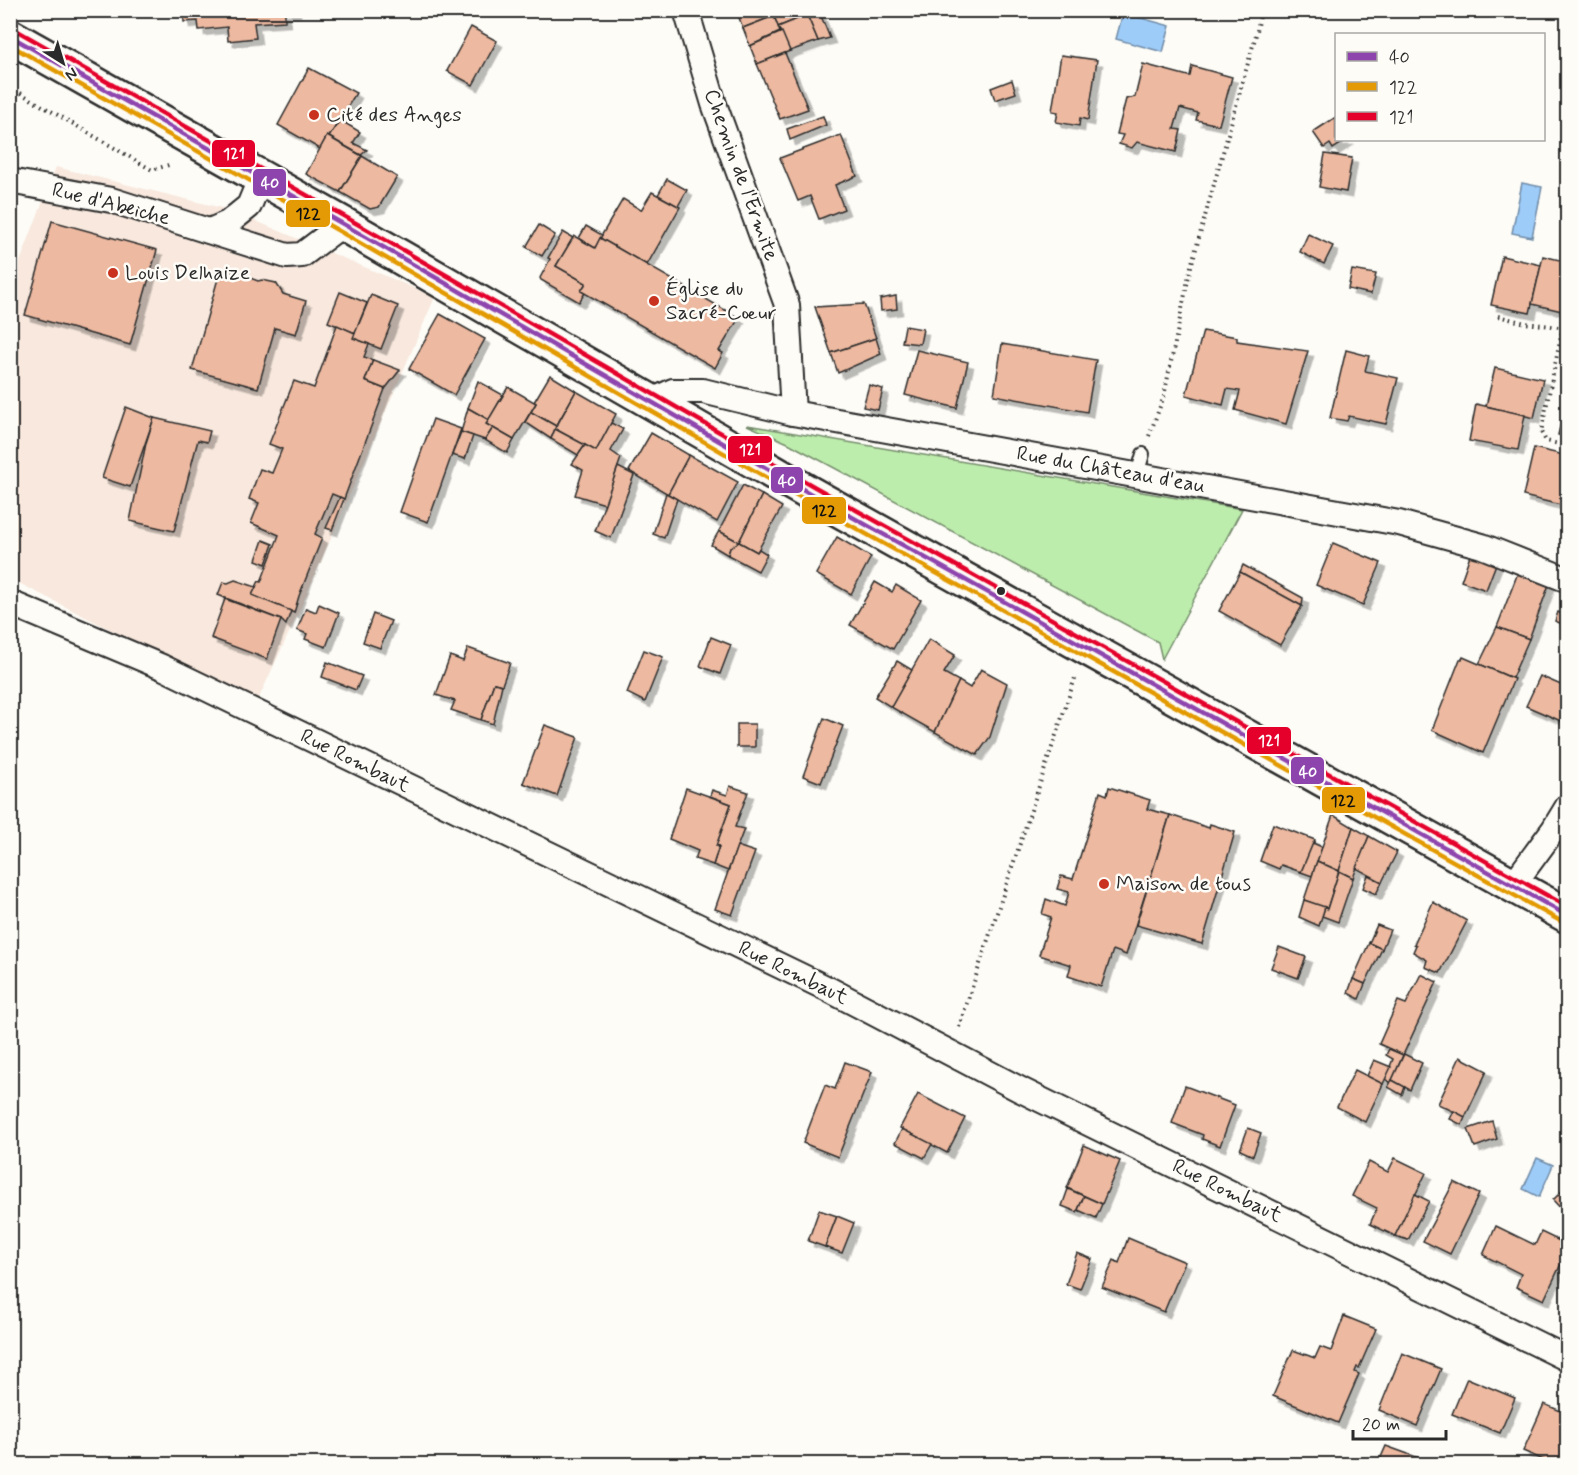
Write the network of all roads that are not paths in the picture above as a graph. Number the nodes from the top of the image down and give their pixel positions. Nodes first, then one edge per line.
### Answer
1 (686, 10) edge
2 (10, 36) edge
3 (261, 177) junction
4 (10, 181) edge
5 (343, 224) junction
6 (210, 231) junction
7 (650, 402) junction
8 (793, 413) junction
9 (1568, 580) edge
10 (10, 603) edge
11 (1568, 806) edge
12 (1513, 885) junction
13 (1568, 916) edge
14 (1568, 1359) edge

1 - 8 street, Chemin de l'Ermite
2 - 3 main road
3 - 5 main road
3 - 6 street
4 - 6 street, Rue d'Abeiche
5 - 6 street, Rue d'Abeiche
5 - 7 main road
7 - 8 street, Rue du Château d'eau
7 - 12 main road
8 - 9 street, Rue du Château d'eau
10 - 14 street, Rue Rombaut
11 - 12 street
12 - 13 main road

